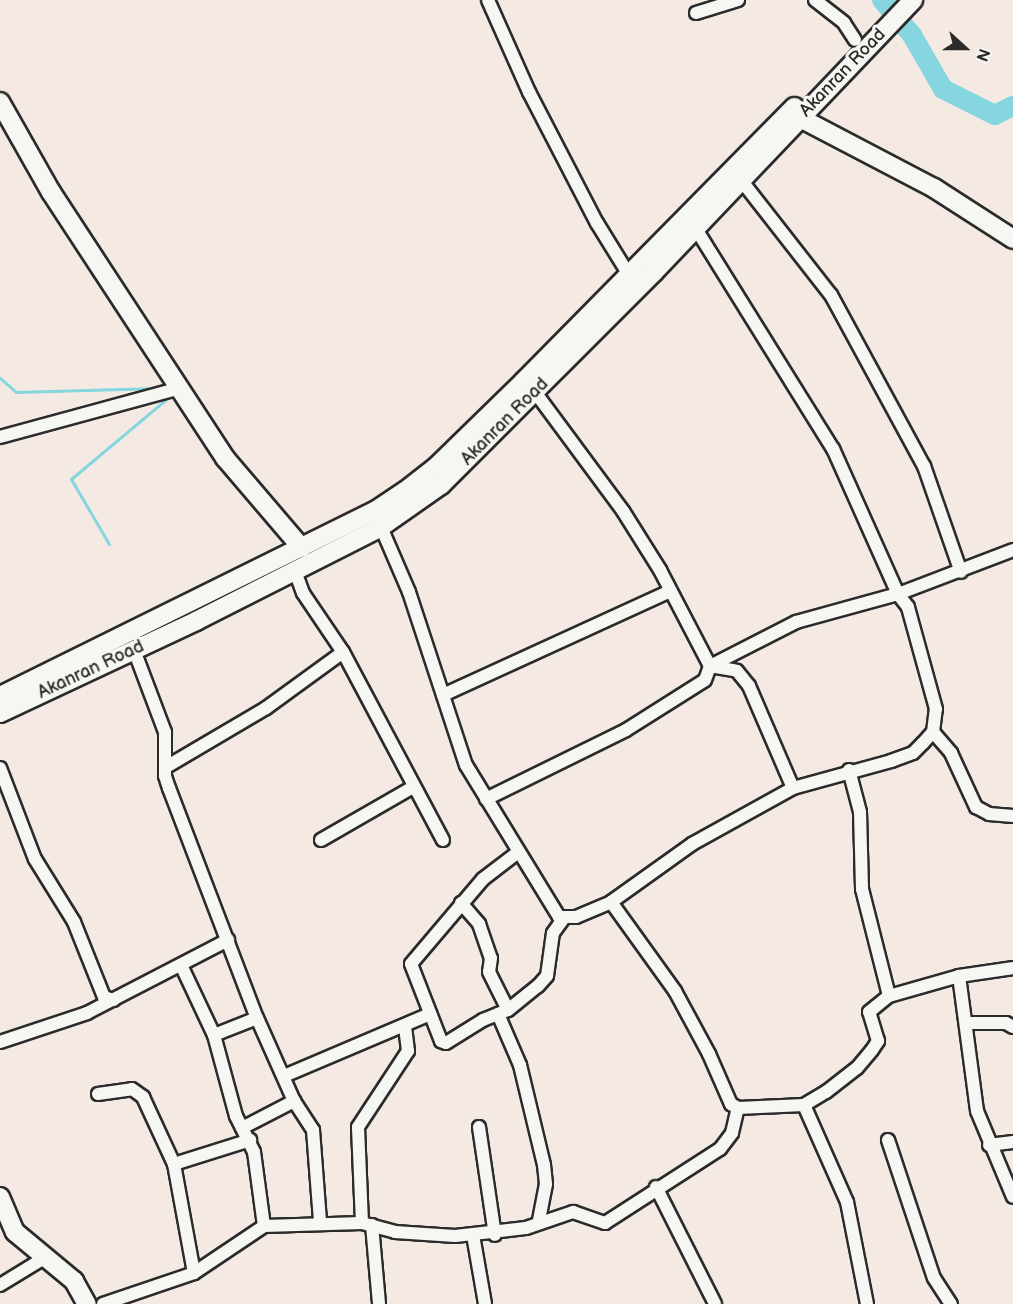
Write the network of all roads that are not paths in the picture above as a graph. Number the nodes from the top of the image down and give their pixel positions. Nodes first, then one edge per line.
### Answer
1 (488, 0) edge
2 (738, 0) edge
3 (815, 0) edge
4 (906, 2) edge
5 (696, 13) dead end
6 (888, 17) junction
7 (855, 40) junction
8 (0, 102) edge
9 (800, 118) junction
10 (741, 180) junction
11 (695, 227) junction
12 (1013, 239) edge
13 (629, 275) junction
14 (180, 388) junction
15 (535, 392) junction
16 (0, 437) edge
17 (381, 527) junction
18 (302, 548) junction
19 (1013, 550) edge
20 (256, 570) junction
21 (295, 571) junction
22 (961, 572) junction
23 (262, 588) junction
24 (670, 591) junction
25 (898, 594) junction
26 (134, 650) junction
27 (343, 652) junction
28 (710, 666) junction
29 (443, 695) junction
30 (0, 696) edge
31 (0, 714) edge
32 (933, 732) junction
33 (166, 767) junction
34 (0, 768) edge
35 (849, 770) junction
36 (413, 787) junction
37 (793, 788) junction
38 (486, 799) junction
39 (1013, 816) edge
40 (321, 840) dead end
41 (443, 840) dead end
42 (517, 853) junction
43 (611, 902) junction
44 (461, 903) junction
45 (564, 918) junction
46 (228, 940) junction
47 (181, 965) junction
48 (1013, 968) edge
49 (959, 976) junction
50 (889, 996) junction
51 (114, 1000) junction
52 (503, 1012) junction
53 (429, 1014) junction
54 (256, 1018) junction
55 (967, 1023) junction
56 (405, 1025) junction
57 (1013, 1028) edge
58 (214, 1035) junction
59 (0, 1042) edge
60 (284, 1076) junction
61 (98, 1094) dead end
62 (294, 1101) junction
63 (804, 1105) junction
64 (738, 1108) junction
65 (479, 1127) dead end
66 (242, 1128) junction
67 (250, 1140) junction
68 (888, 1140) dead end
69 (1013, 1142) edge
70 (989, 1145) junction
71 (174, 1164) junction
72 (656, 1187) junction
73 (0, 1197) edge
74 (1013, 1197) edge
75 (539, 1221) junction
76 (320, 1222) junction
77 (367, 1224) junction
78 (264, 1226) junction
79 (495, 1234) junction
80 (473, 1235) junction
81 (44, 1258) junction
82 (194, 1273) junction
83 (0, 1285) edge
84 (87, 1304) edge
85 (103, 1304) edge
86 (379, 1304) edge
87 (485, 1304) edge
88 (715, 1304) edge
89 (867, 1304) edge
90 (951, 1304) edge

1 - 13 street
2 - 5 street
3 - 7 street
4 - 6 main road, Akanran Road
6 - 7 main road, Akanran Road
6 - 9 main road, Akanran Road
7 - 13 main road, Akanran Road
8 - 14 main road
9 - 10 main road, Akanran Road
9 - 12 main road
10 - 11 main road, Akanran Road
10 - 22 street
11 - 15 main road, Akanran Road
11 - 25 street
13 - 18 main road, Akanran Road
14 - 16 street
14 - 18 main road
15 - 17 main road, Akanran Road
15 - 24 street
17 - 21 main road, Akanran Road
17 - 29 street
18 - 20 main road, Akanran Road
19 - 22 street
20 - 23 main road
20 - 30 main road, Akanran Road
21 - 23 main road, Akanran Road
21 - 27 street
22 - 25 street
23 - 26 main road, Akanran Road
24 - 28 street
24 - 29 street
25 - 28 street
25 - 32 street
26 - 31 main road, Akanran Road
26 - 33 street
27 - 33 street
27 - 36 street
28 - 37 street
28 - 38 street
29 - 38 street
32 - 35 street
32 - 39 street
33 - 46 street
34 - 51 street
35 - 37 street
35 - 50 street
36 - 40 street
36 - 41 street
37 - 43 street
38 - 42 street
42 - 44 street
42 - 45 street
43 - 45 street
43 - 64 street
44 - 52 street
44 - 53 street
45 - 52 street
46 - 47 street
46 - 54 street
47 - 51 street
47 - 58 street
48 - 49 street
49 - 50 street
49 - 55 street
50 - 63 street
51 - 59 street
52 - 53 street
52 - 75 street
53 - 56 street
54 - 58 street
54 - 60 street
55 - 57 street
55 - 70 street
56 - 60 street
56 - 77 street
58 - 66 street
60 - 62 street
61 - 71 street
62 - 66 street
62 - 76 street
63 - 64 street
63 - 89 street
64 - 72 street
65 - 79 street
66 - 67 street
67 - 71 street
67 - 78 street
68 - 90 street
69 - 70 street
70 - 74 street
71 - 82 street
72 - 75 street
72 - 88 street
73 - 81 main road
75 - 79 street
76 - 77 street
76 - 78 street
77 - 80 street
77 - 86 street
78 - 82 street
79 - 80 street
80 - 87 street
81 - 83 street
81 - 84 main road
82 - 85 street

